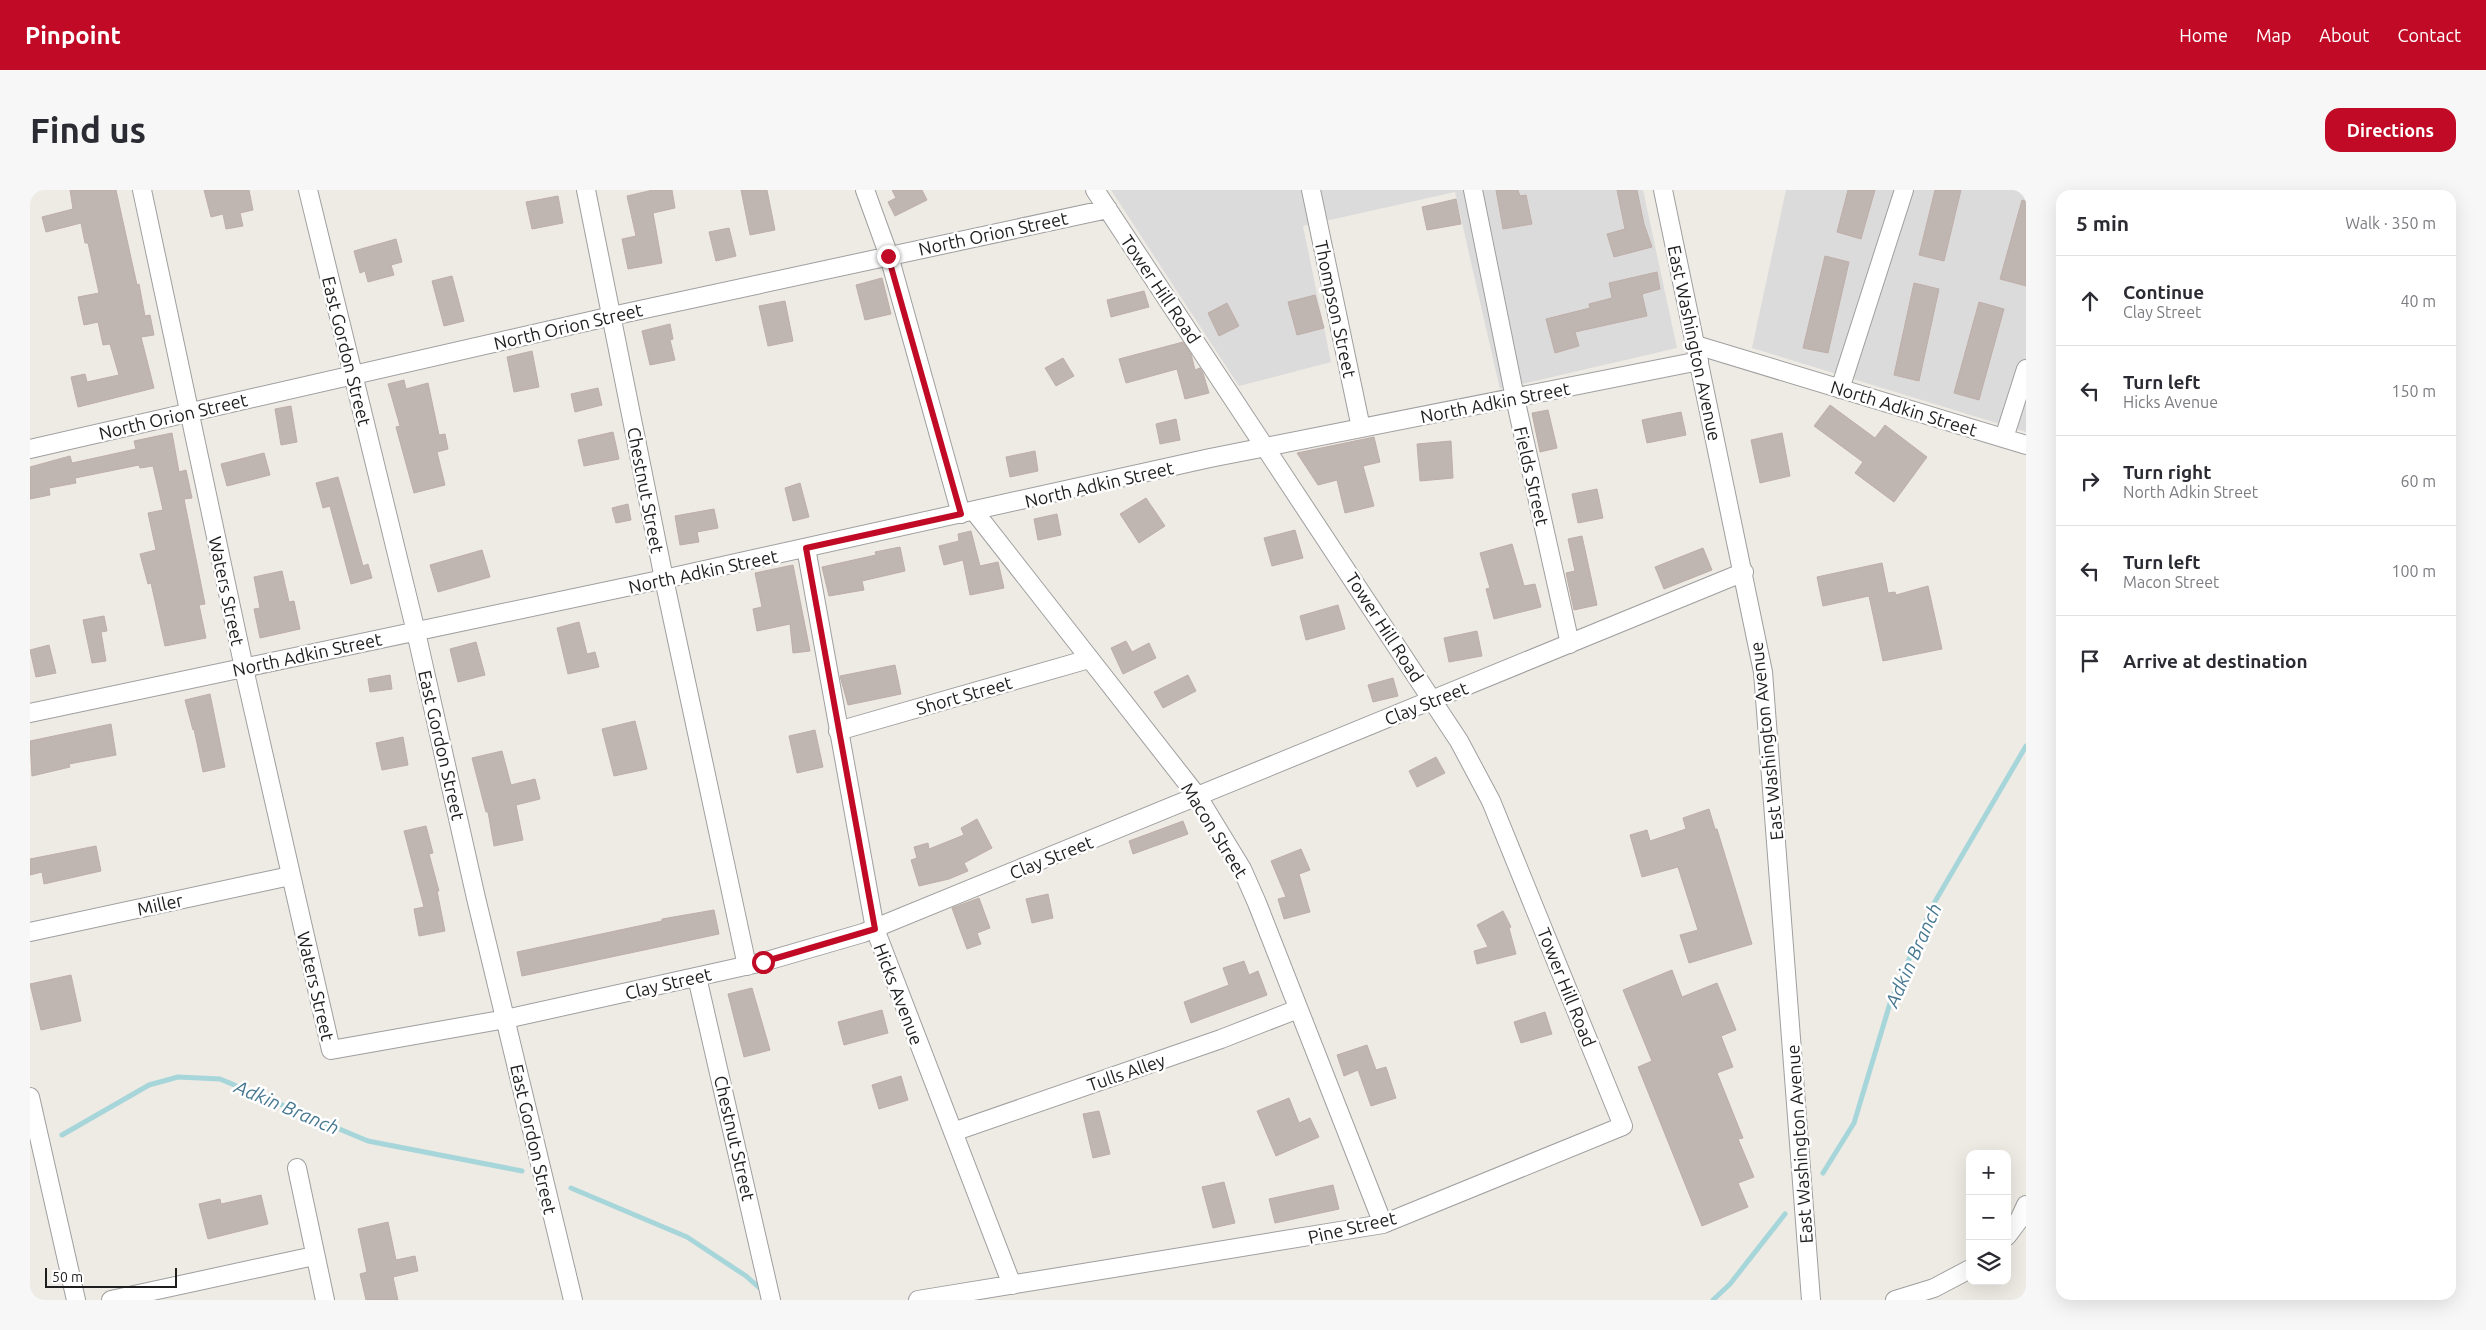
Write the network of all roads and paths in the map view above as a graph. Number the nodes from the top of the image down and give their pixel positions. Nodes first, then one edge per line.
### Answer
1 (142, 190) edge
2 (308, 190) edge
3 (586, 190) edge
4 (865, 190) edge
5 (1095, 190) edge
6 (1310, 190) edge
7 (1473, 190) edge
8 (1662, 190) edge
9 (1904, 190) edge
10 (1108, 209) junction
11 (888, 256) junction
12 (612, 316) junction
13 (1697, 353) junction
14 (2026, 368) edge
15 (352, 375) junction
16 (1840, 389) junction
17 (1515, 398) junction
18 (189, 413) junction
19 (1361, 428) junction
20 (2004, 438) junction
21 (2026, 445) edge
22 (1266, 447) junction
23 (30, 449) edge
24 (968, 513) junction
25 (806, 548) junction
26 (1744, 572) junction
27 (664, 579) junction
28 (416, 632) junction
29 (1570, 644) junction
30 (1089, 659) junction
31 (244, 668) junction
32 (1433, 700) junction
33 (30, 713) edge
34 (838, 731) junction
35 (1198, 797) junction
36 (290, 876) junction
37 (875, 929) junction
38 (30, 932) edge
39 (747, 966) junction
40 (697, 977) junction
41 (1298, 1009) junction
42 (506, 1020) junction
43 (331, 1050) joint
44 (30, 1096) edge
45 (1623, 1126) joint
46 (953, 1132) junction
47 (297, 1168) dead end
48 (2026, 1206) edge
49 (1383, 1224) junction
50 (2011, 1231) edge
51 (314, 1256) junction
52 (1966, 1271) edge
53 (1012, 1285) junction
54 (76, 1300) edge
55 (111, 1300) edge
56 (325, 1300) edge
57 (573, 1300) edge
58 (772, 1300) edge
59 (918, 1300) edge
60 (1811, 1300) edge
61 (1895, 1300) edge

1 - 18 street, Waters Street
2 - 15 street, East Gordon Street
3 - 12 street, Chestnut Street
4 - 11 street, Macon Street
5 - 10 street, Tower Hill Road
6 - 19 street, Thompson Street
7 - 17 street, Fields Street
8 - 13 street, East Washington Avenue
9 - 16 street
10 - 11 street, North Orion Street
10 - 22 street, Tower Hill Road
11 - 12 street, North Orion Street
11 - 24 street, Macon Street
12 - 15 street, North Orion Street
12 - 27 street, Chestnut Street
13 - 16 street, North Adkin Street
13 - 17 street, North Adkin Street
13 - 26 street, East Washington Avenue
14 - 20 street
15 - 18 street, North Orion Street
15 - 28 street, East Gordon Street
16 - 20 street, North Adkin Street
17 - 19 street, North Adkin Street
17 - 29 street, Fields Street
18 - 23 street, North Orion Street
18 - 31 street, Waters Street
19 - 22 street, North Adkin Street
20 - 21 street, North Adkin Street
22 - 24 street, North Adkin Street
22 - 32 street, Tower Hill Road
24 - 25 street, North Adkin Street
24 - 30 street, Macon Street
25 - 27 street, North Adkin Street
25 - 34 street, Hicks Avenue
26 - 29 street, Clay Street
26 - 60 street, East Washington Avenue
27 - 28 street, North Adkin Street
27 - 39 street, Chestnut Street
28 - 31 street, North Adkin Street
28 - 42 street, East Gordon Street
29 - 32 street, Clay Street
30 - 34 street, Short Street
30 - 35 street, Macon Street
31 - 33 street, North Adkin Street
31 - 36 street, Waters Street
32 - 35 street, Clay Street
32 - 45 street, Tower Hill Road
34 - 37 street, Hicks Avenue
35 - 37 street, Clay Street
35 - 41 street, Macon Street
36 - 38 street, Miller
36 - 43 street, Waters Street
37 - 39 street, Clay Street
37 - 46 street, Hicks Avenue
39 - 40 street, Clay Street
40 - 42 street, Clay Street
40 - 58 street, Chestnut Street
41 - 46 street, Tulls Alley
41 - 49 street, Macon Street
42 - 43 street, Clay Street
42 - 57 street, East Gordon Street
44 - 54 street
45 - 49 street, Pine Street
46 - 53 street, Hicks Avenue
47 - 51 street
48 - 50 street
49 - 53 street, Pine Street
51 - 55 street
51 - 56 street
52 - 61 street
53 - 59 street

